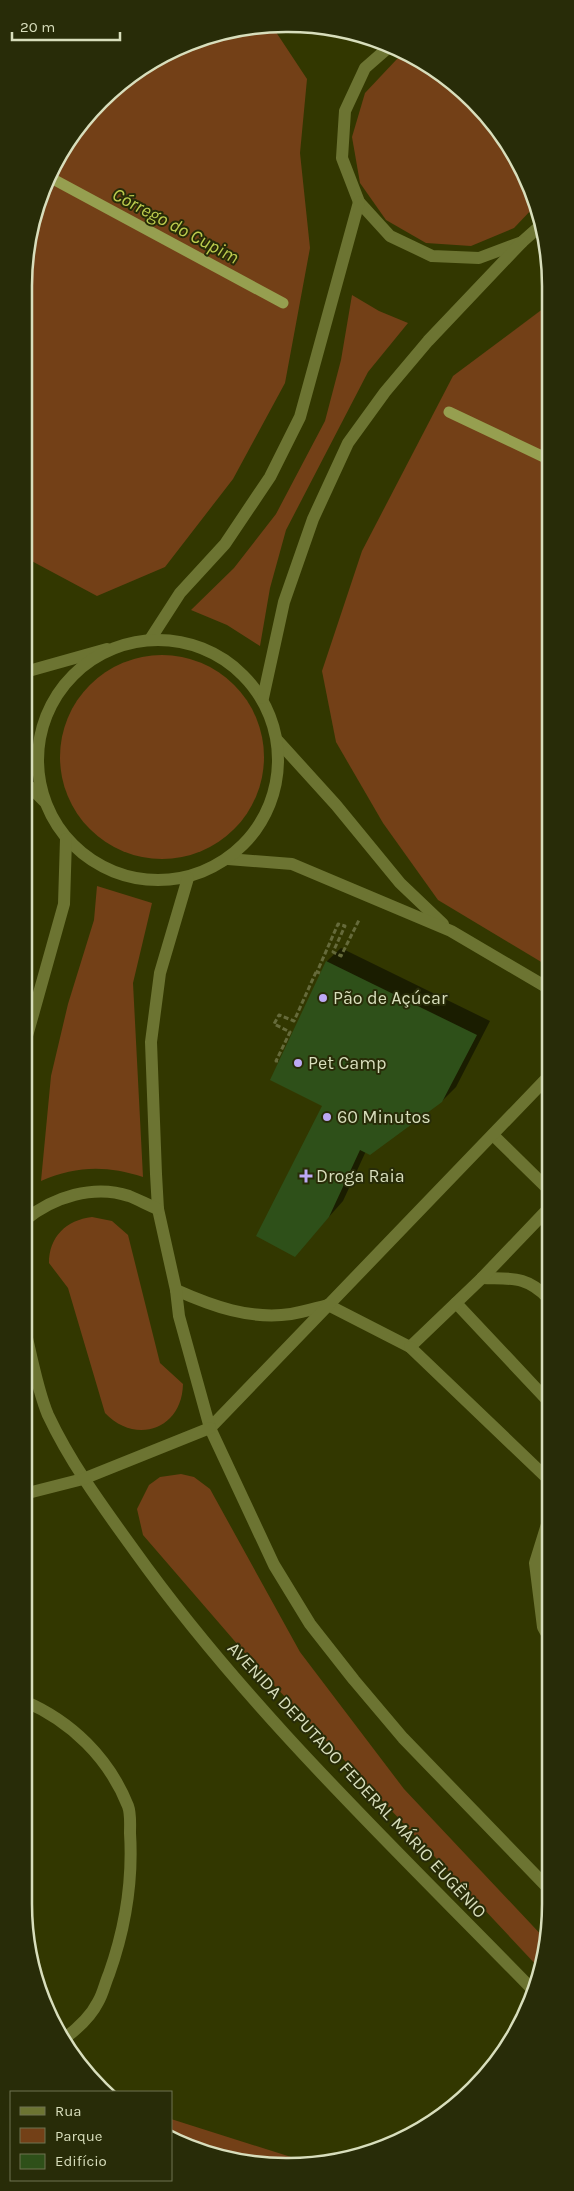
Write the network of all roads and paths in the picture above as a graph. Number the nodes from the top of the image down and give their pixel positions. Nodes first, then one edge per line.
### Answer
1 (383, 52) edge
2 (358, 202) junction
3 (535, 230) edge
4 (522, 242) junction
5 (150, 638) junction
6 (107, 649) junction
7 (32, 670) edge
8 (263, 698) junction
9 (278, 741) junction
10 (32, 789) edge
11 (44, 801) junction
12 (66, 839) junction
13 (228, 859) junction
14 (188, 878) junction
15 (371, 897) junction
16 (451, 931) junction
17 (542, 984) edge
18 (32, 1019) edge
19 (278, 1061) dead end
20 (542, 1083) edge
21 (493, 1135) junction
22 (542, 1183) edge
23 (158, 1209) junction
24 (32, 1215) edge
25 (542, 1215) edge
26 (482, 1278) junction
27 (176, 1290) junction
28 (542, 1292) edge
29 (456, 1303) junction
30 (328, 1305) junction
31 (410, 1346) junction
32 (32, 1358) edge
33 (542, 1395) edge
34 (210, 1428) junction
35 (542, 1473) edge
36 (83, 1479) junction
37 (32, 1492) edge
38 (542, 1540) edge
39 (542, 1619) edge
40 (32, 1705) edge
41 (542, 1882) edge
42 (528, 1985) edge
43 (69, 2034) edge

1 - 2 street
2 - 4 street
2 - 5 street
3 - 4 street
4 - 8 street
5 - 6 street
5 - 8 street
6 - 7 street
6 - 11 street
8 - 9 street
9 - 13 street
9 - 16 street
10 - 11 street
11 - 12 street
12 - 14 street
12 - 18 street
13 - 14 street
13 - 15 street
14 - 23 street
15 - 16 street
15 - 19 path
16 - 17 street
20 - 21 street
21 - 22 street
21 - 30 street
23 - 24 street
23 - 27 street
25 - 26 street
26 - 28 street
26 - 29 street
27 - 30 street
27 - 34 street
29 - 31 street
29 - 33 street
30 - 31 street
30 - 34 street
31 - 35 street
32 - 36 street, AVENIDA DEPUTADO FEDERAL MÁRIO EUGÊNIO
34 - 36 street
34 - 41 street
36 - 37 street
36 - 42 street, AVENIDA DEPUTADO FEDERAL MÁRIO EUGÊNIO
38 - 39 street
40 - 43 street

